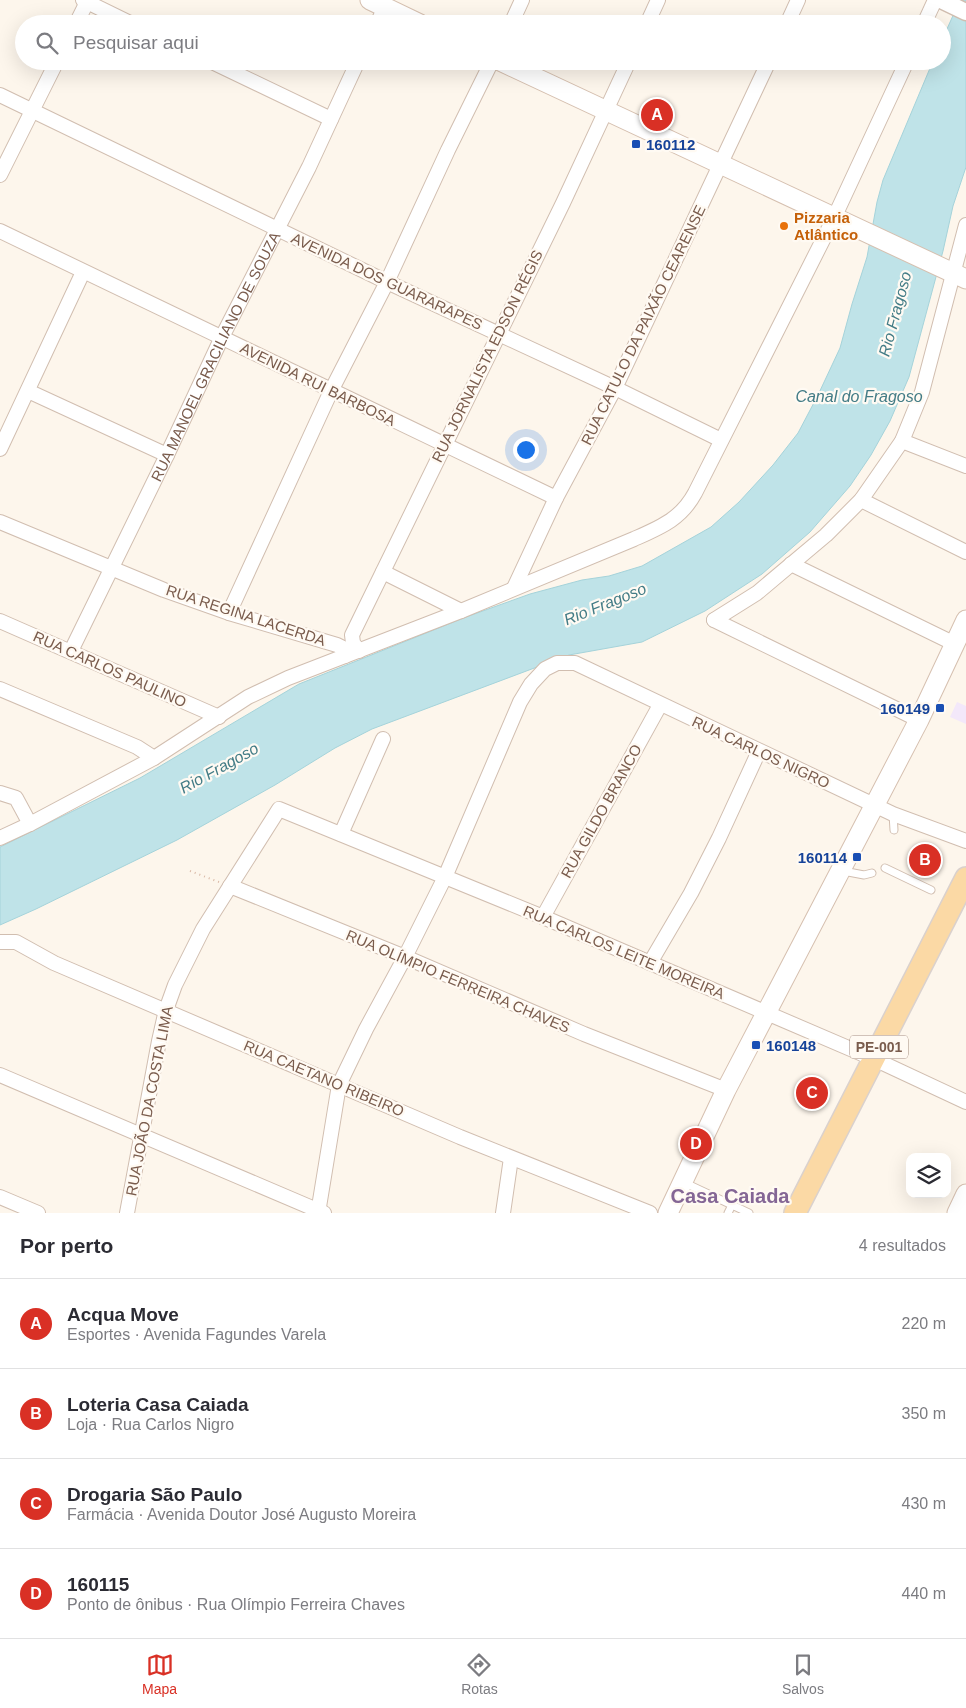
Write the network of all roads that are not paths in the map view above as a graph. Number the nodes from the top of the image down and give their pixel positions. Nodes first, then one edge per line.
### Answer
1 (522, 0) edge
2 (658, 0) edge
3 (798, 0) edge
4 (935, 0) edge
5 (86, 1) edge
6 (380, 8) edge
7 (80, 15) edge
8 (114, 15) edge
9 (398, 15) edge
10 (514, 15) edge
11 (651, 15) edge
12 (791, 15) edge
13 (928, 15) edge
14 (53, 70) edge
15 (229, 70) edge
16 (354, 70) edge
17 (488, 70) edge
18 (519, 70) edge
19 (626, 70) edge
20 (765, 70) edge
21 (902, 70) edge
22 (0, 95) edge
23 (33, 110) junction
24 (606, 111) junction
25 (331, 119) junction
26 (720, 163) junction
27 (0, 175) edge
28 (834, 218) junction
29 (966, 225) edge
30 (277, 229) junction
31 (0, 231) edge
32 (84, 272) junction
33 (953, 273) edge
34 (387, 282) junction
35 (498, 334) junction
36 (222, 338) junction
37 (615, 388) junction
38 (28, 391) junction
39 (331, 391) junction
40 (721, 440) junction
41 (902, 441) junction
42 (444, 444) junction
43 (0, 449) edge
44 (167, 455) junction
45 (966, 466) edge
46 (556, 498) junction
47 (861, 500) junction
48 (0, 522) edge
49 (966, 552) edge
50 (791, 564) junction
51 (112, 568) junction
52 (383, 572) junction
53 (514, 588) junction
54 (461, 611) junction
55 (229, 613) junction
56 (966, 620) edge
57 (0, 621) edge
58 (955, 644) junction
59 (71, 651) junction
60 (359, 651) junction
61 (345, 656) junction
62 (0, 689) edge
63 (660, 705) junction
64 (219, 717) junction
65 (918, 720) junction
66 (383, 739) dead end
67 (759, 751) junction
68 (154, 758) junction
69 (0, 793) edge
70 (874, 805) junction
71 (279, 809) joint
72 (893, 814) junction
73 (30, 824) junction
74 (894, 830) dead end
75 (341, 834) junction
76 (0, 838) edge
77 (966, 842) edge
78 (885, 868) dead end
79 (840, 870) junction
80 (872, 873) dead end
81 (446, 877) junction
82 (966, 878) edge
83 (230, 886) junction
84 (931, 890) dead end
85 (543, 917) junction
86 (0, 942) edge
87 (405, 957) junction
88 (650, 963) junction
89 (166, 1010) junction
90 (766, 1012) junction
91 (874, 1059) junction
92 (0, 1075) edge
93 (339, 1085) junction
94 (726, 1090) junction
95 (966, 1102) edge
96 (142, 1137) junction
97 (511, 1158) junction
98 (682, 1182) junction
99 (966, 1194) edge
100 (0, 1197) edge
101 (732, 1205) junction
102 (320, 1212) edge
103 (38, 1213) edge
104 (127, 1213) edge
105 (503, 1213) edge
106 (650, 1213) edge
107 (668, 1213) edge
108 (728, 1213) edge
109 (749, 1213) edge
110 (795, 1213) edge
111 (957, 1213) edge

1 - 10 street
2 - 11 street
3 - 12 street
4 - 13 street
5 - 7 street
5 - 8 street
6 - 9 main road
14 - 23 street
15 - 25 street
16 - 25 street, RUA MANOEL GRACILIANO DE SOUZA
17 - 34 street
18 - 24 main road
19 - 24 street, RUA JORNALISTA EDSON RÉGIS
20 - 26 street, RUA CATULO DA PAIXÃO CEARENSE
21 - 28 street
22 - 23 street, AVENIDA DOS GUARARAPES
23 - 27 street
23 - 30 street, AVENIDA DOS GUARARAPES
24 - 26 main road
24 - 35 street, RUA JORNALISTA EDSON RÉGIS
25 - 30 street, RUA MANOEL GRACILIANO DE SOUZA
26 - 28 main road
26 - 37 street, RUA CATULO DA PAIXÃO CEARENSE
28 - 33 main road
28 - 40 street
29 - 33 street
30 - 34 street, AVENIDA DOS GUARARAPES
30 - 36 street, RUA MANOEL GRACILIANO DE SOUZA
31 - 32 street, AVENIDA RUI BARBOSA
32 - 36 street, AVENIDA RUI BARBOSA
32 - 38 street
33 - 41 street
34 - 35 street, AVENIDA DOS GUARARAPES
34 - 39 street
35 - 37 street, AVENIDA DOS GUARARAPES
35 - 42 street, RUA JORNALISTA EDSON RÉGIS
36 - 39 street, AVENIDA RUI BARBOSA
36 - 44 street, RUA MANOEL GRACILIANO DE SOUZA
37 - 40 street, AVENIDA DOS GUARARAPES
37 - 46 street, RUA CATULO DA PAIXÃO CEARENSE
38 - 43 street
38 - 44 street
39 - 42 street, AVENIDA RUI BARBOSA
39 - 55 street
40 - 53 street
41 - 45 street
41 - 47 street
42 - 46 street, AVENIDA RUI BARBOSA
42 - 52 street, RUA JORNALISTA EDSON RÉGIS
44 - 51 street, RUA MANOEL GRACILIANO DE SOUZA
46 - 53 street, RUA CATULO DA PAIXÃO CEARENSE
47 - 49 street
47 - 50 street
48 - 51 street, RUA REGINA LACERDA
50 - 58 street
50 - 65 street
51 - 55 street, RUA REGINA LACERDA
51 - 59 street, RUA MANOEL GRACILIANO DE SOUZA
52 - 54 street
52 - 60 street, RUA JORNALISTA EDSON RÉGIS
53 - 54 street
54 - 60 street
55 - 61 street, RUA REGINA LACERDA
56 - 58 main road
57 - 59 street, RUA CARLOS PAULINO
58 - 65 main road
59 - 64 street, RUA CARLOS PAULINO
60 - 61 street
61 - 64 street
62 - 68 street
63 - 67 street, RUA CARLOS NIGRO
63 - 81 street, RUA CARLOS NIGRO
63 - 85 street, RUA GILDO BRANCO
64 - 68 street
65 - 70 main road
66 - 75 street
67 - 70 street, RUA CARLOS NIGRO
67 - 88 street
68 - 73 street
69 - 73 street
70 - 72 street, RUA CARLOS NIGRO
70 - 79 main road
71 - 75 street, RUA CARLOS LEITE MOREIRA
71 - 83 street, RUA JOÃO DA COSTA LIMA
72 - 74 lane
72 - 77 street, RUA CARLOS NIGRO
73 - 76 street
75 - 81 street, RUA CARLOS LEITE MOREIRA
78 - 84 lane
79 - 80 lane
79 - 90 main road
81 - 85 street, RUA CARLOS LEITE MOREIRA
81 - 87 street
82 - 91 main road, PE-001
83 - 87 street, RUA OLÍMPIO FERREIRA CHAVES
83 - 89 street, RUA JOÃO DA COSTA LIMA
85 - 88 street, RUA CARLOS LEITE MOREIRA
86 - 89 street, RUA CAETANO RIBEIRO
87 - 93 street
87 - 94 street, RUA OLÍMPIO FERREIRA CHAVES
88 - 90 street, RUA CARLOS LEITE MOREIRA
89 - 93 street, RUA CAETANO RIBEIRO
89 - 96 street, RUA JOÃO DA COSTA LIMA
90 - 91 street, RUA CARLOS LEITE MOREIRA
90 - 94 main road
91 - 95 street, RUA CARLOS LEITE MOREIRA
91 - 110 main road, PE-001
92 - 96 street
93 - 97 street, RUA CAETANO RIBEIRO
93 - 102 street
94 - 98 main road
96 - 102 street
96 - 104 street, RUA JOÃO DA COSTA LIMA
97 - 105 street
97 - 106 street, RUA CAETANO RIBEIRO
98 - 101 lane
98 - 107 main road
99 - 111 main road
100 - 103 street
101 - 108 lane
101 - 109 lane

